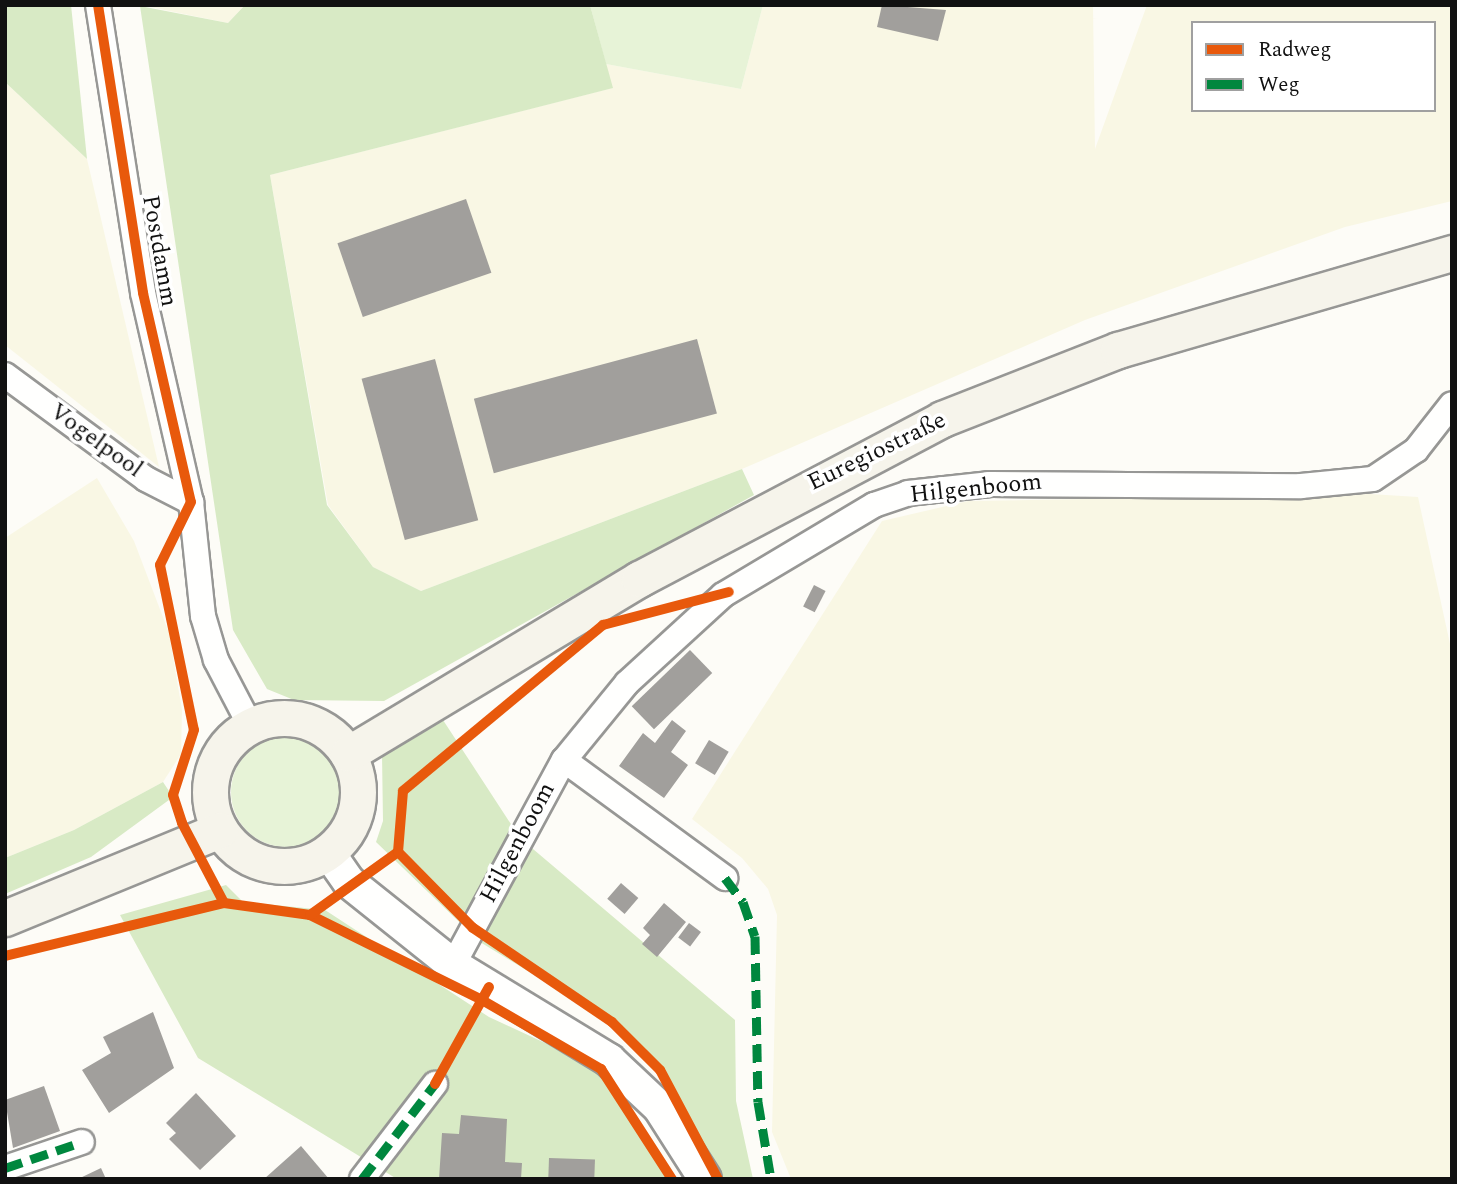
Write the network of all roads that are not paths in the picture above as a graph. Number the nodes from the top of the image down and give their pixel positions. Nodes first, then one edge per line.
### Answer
1 (98, 5) edge
2 (1452, 253) edge
3 (5, 374) edge
4 (1452, 404) edge
5 (191, 502) junction
6 (250, 725) junction
7 (348, 754) junction
8 (564, 760) junction
9 (220, 831) junction
10 (328, 852) junction
11 (724, 878) dead end
12 (5, 918) edge
13 (453, 965) junction
14 (435, 1084) dead end
15 (82, 1142) dead end
16 (5, 1168) edge
17 (362, 1179) edge
18 (705, 1179) edge

1 - 5 street, Postdamm
2 - 7 main road, Euregiostraße
3 - 5 street, Vogelpool
4 - 8 street, Hilgenboom
5 - 6 street, Postdamm
6 - 7 main road
6 - 9 main road
7 - 10 main road
8 - 11 street, Hilgenboom
8 - 13 street, Hilgenboom
9 - 10 main road
9 - 12 main road
10 - 13 street
13 - 18 street
14 - 17 street
15 - 16 street

